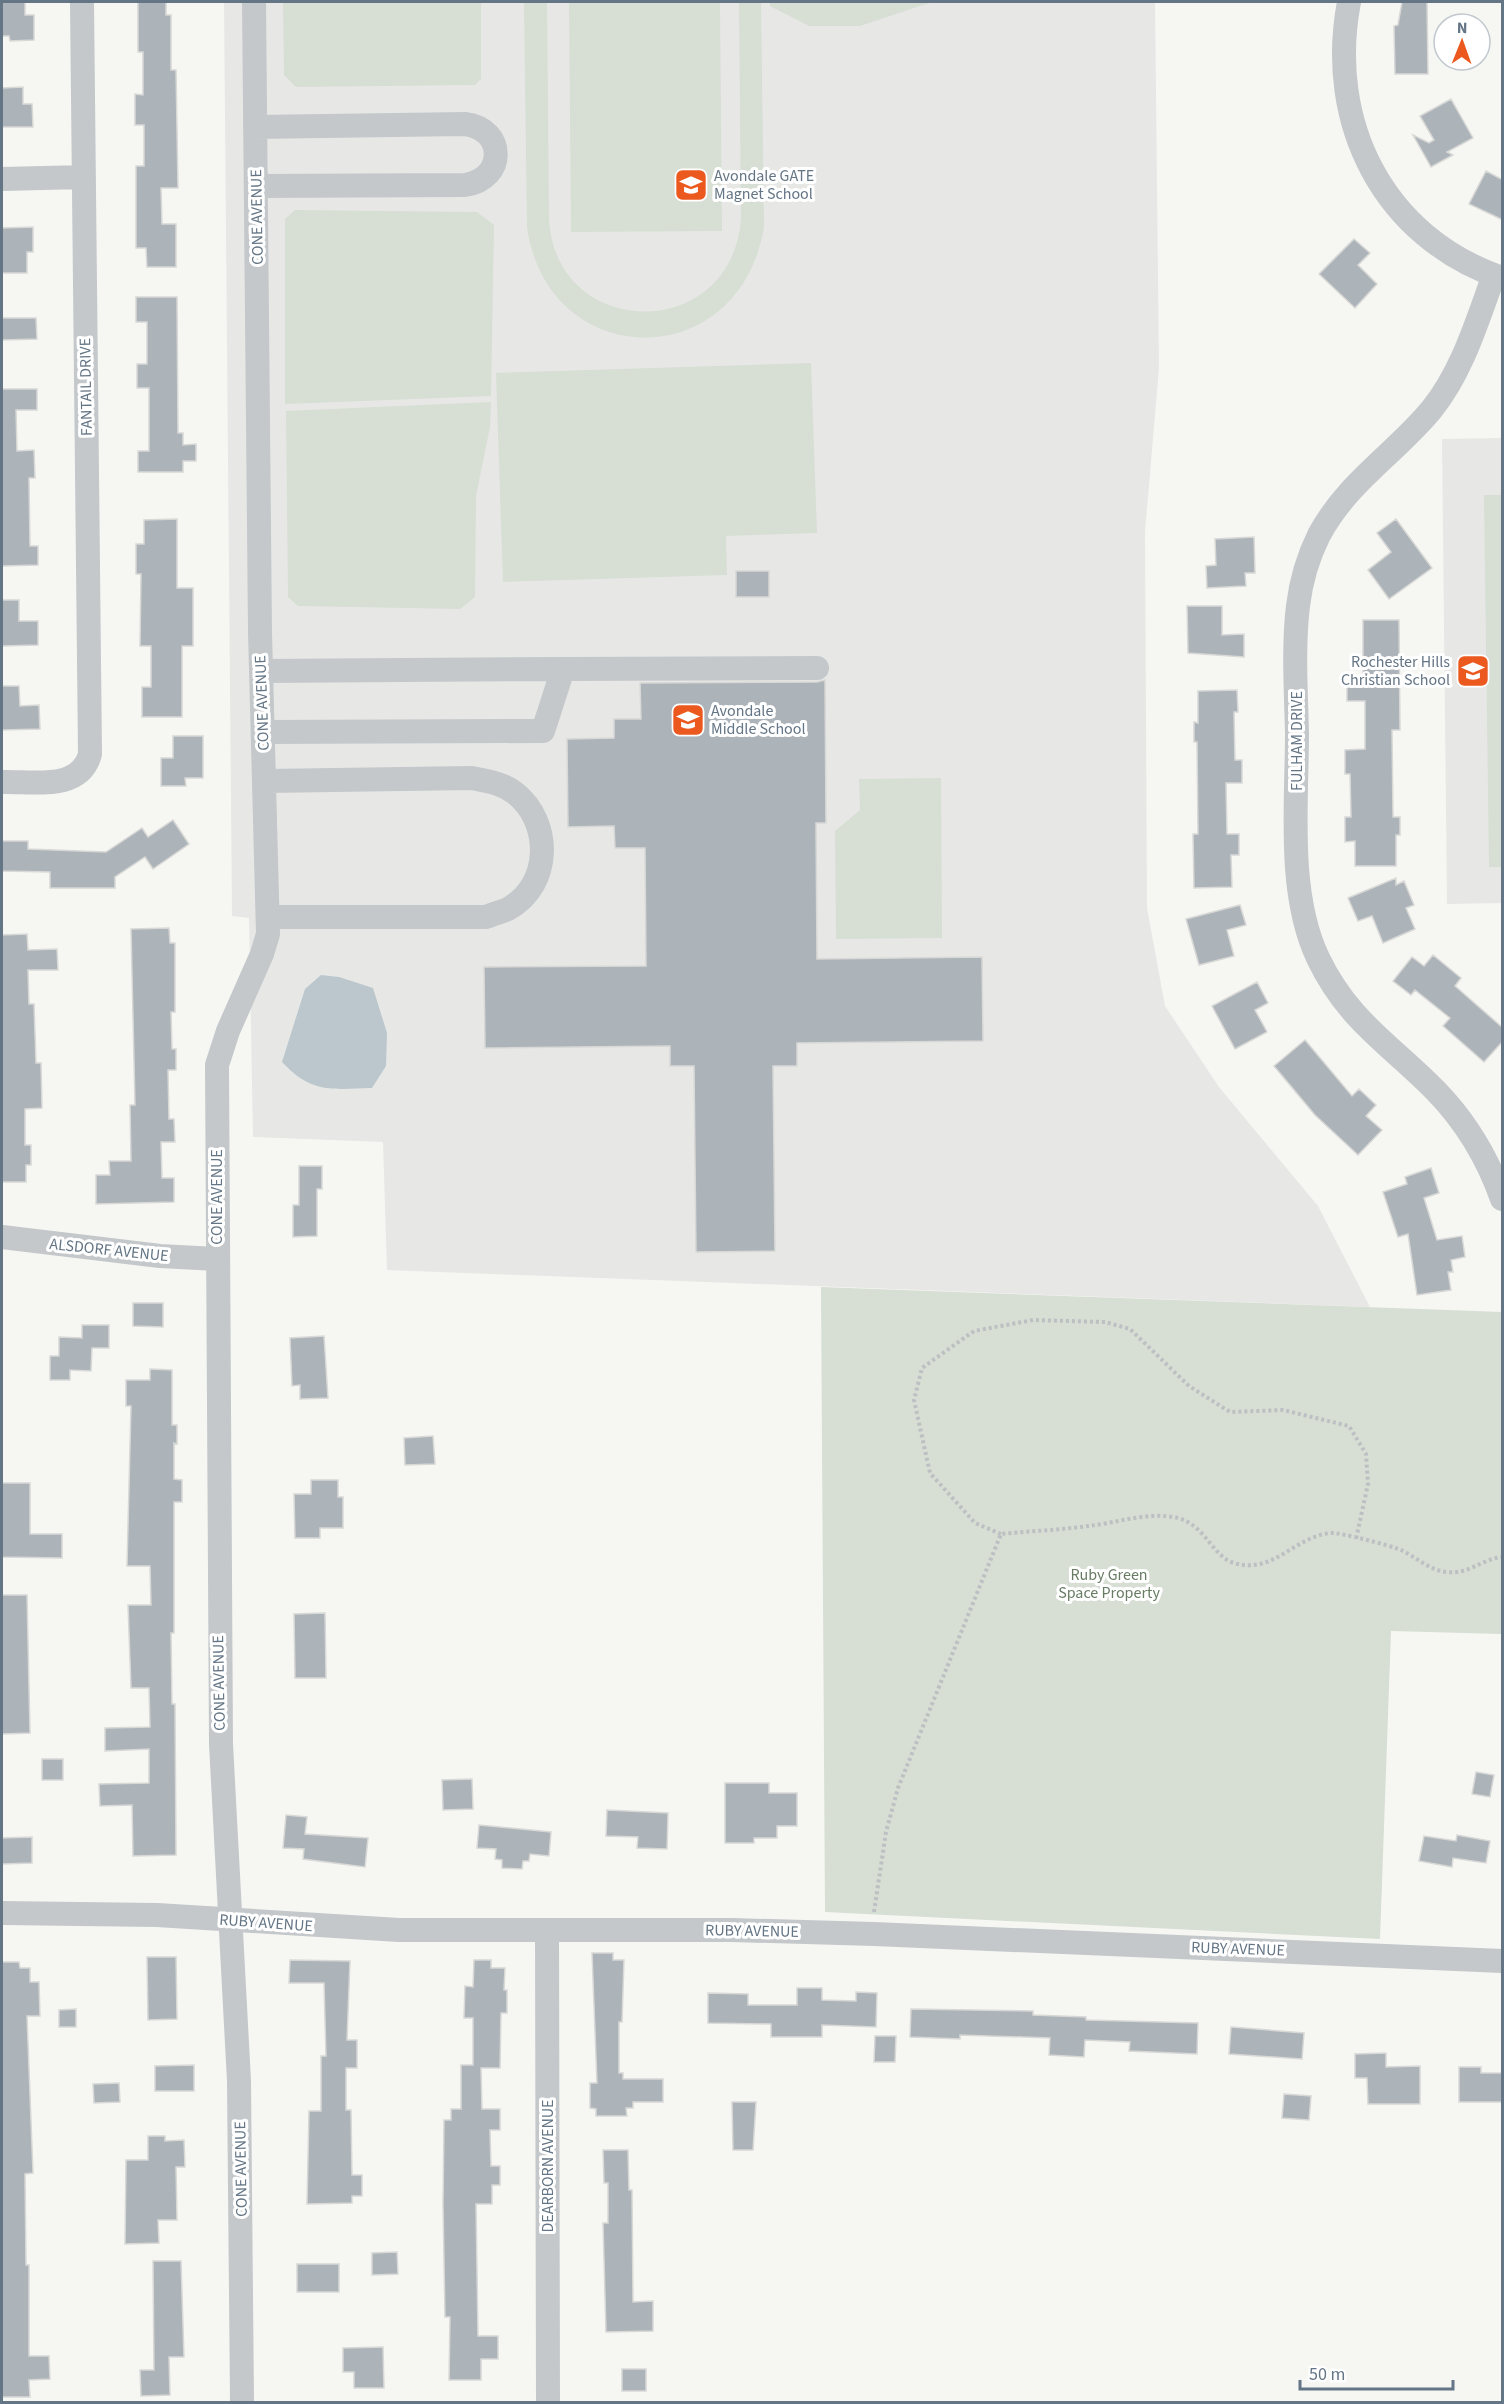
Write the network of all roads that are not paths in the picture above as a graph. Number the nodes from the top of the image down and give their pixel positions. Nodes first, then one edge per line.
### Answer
1 (82, 2) edge
2 (254, 2) edge
3 (1349, 2) edge
4 (255, 127) junction
5 (84, 177) junction
6 (2, 179) edge
7 (256, 186) junction
8 (1498, 276) edge
9 (817, 668) dead end
10 (562, 669) junction
11 (261, 671) junction
12 (264, 732) junction
13 (265, 781) junction
14 (2, 782) edge
15 (267, 917) junction
16 (1502, 1196) edge
17 (2, 1237) edge
18 (218, 1259) junction
19 (2, 1913) edge
20 (232, 1921) junction
21 (547, 1930) junction
22 (1503, 1961) edge
23 (242, 2403) edge
24 (548, 2403) edge

1 - 5 street, FANTAIL DRIVE
2 - 4 street, CONE AVENUE
3 - 8 street
4 - 7 street, CONE AVENUE
4 - 7 street
5 - 6 street
5 - 14 street, FANTAIL DRIVE
7 - 11 street, CONE AVENUE
8 - 16 street, FULHAM DRIVE
9 - 10 street
10 - 11 street
10 - 12 street
11 - 12 street, CONE AVENUE
12 - 13 street, CONE AVENUE
13 - 15 street, CONE AVENUE
13 - 15 street
15 - 18 street, CONE AVENUE
17 - 18 street, ALSDORF AVENUE
18 - 20 street, CONE AVENUE
19 - 20 street, RUBY AVENUE
20 - 21 street, RUBY AVENUE
20 - 23 street, CONE AVENUE
21 - 22 street, RUBY AVENUE
21 - 24 street, DEARBORN AVENUE

